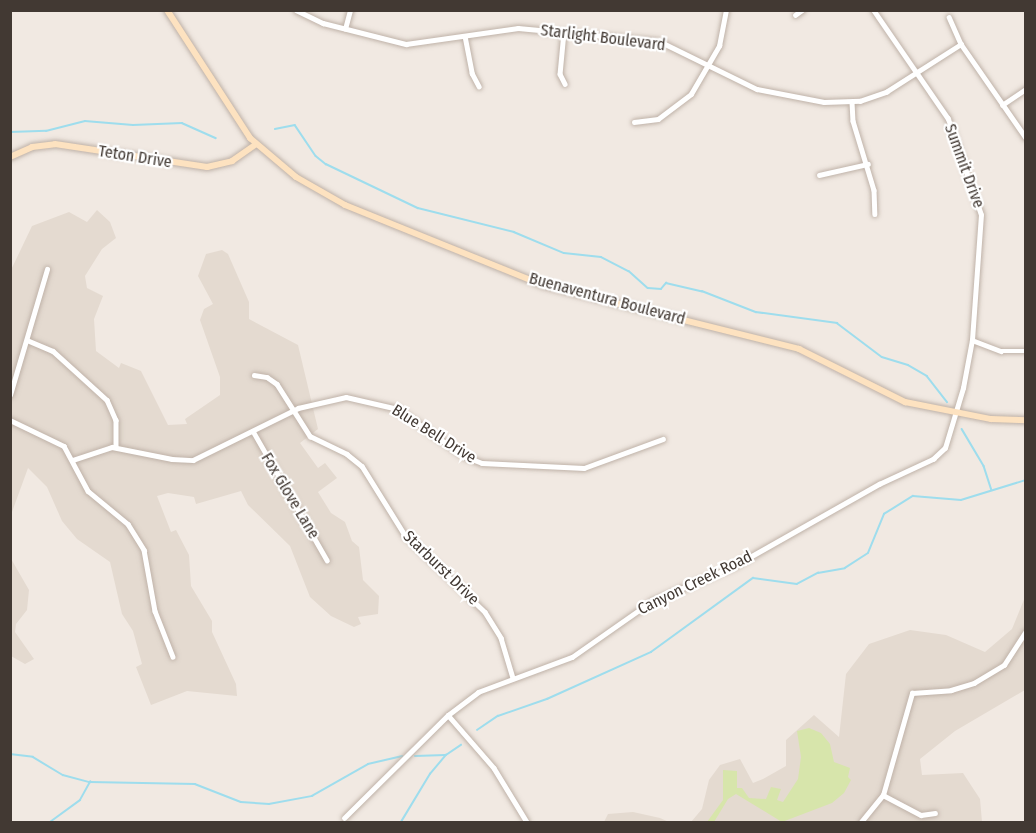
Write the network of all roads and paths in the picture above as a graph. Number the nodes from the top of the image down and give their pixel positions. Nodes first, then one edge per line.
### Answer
1 (167, 10) edge
2 (296, 10) edge
3 (350, 10) edge
4 (726, 10) edge
5 (802, 10) edge
6 (873, 10) edge
7 (795, 15) dead end
8 (949, 17) dead end
9 (345, 28) junction
10 (564, 32) junction
11 (465, 36) junction
12 (961, 44) junction
13 (710, 65) junction
14 (917, 74) junction
15 (565, 84) dead end
16 (479, 86) dead end
17 (1026, 89) edge
18 (852, 102) junction
19 (1002, 105) junction
20 (634, 122) dead end
21 (1026, 138) edge
22 (256, 144) junction
23 (10, 157) edge
24 (868, 165) junction
25 (819, 176) dead end
26 (875, 214) dead end
27 (47, 269) dead end
28 (27, 340) junction
29 (972, 340) junction
30 (1026, 351) edge
31 (254, 375) dead end
32 (10, 394) edge
33 (292, 411) junction
34 (956, 413) junction
35 (10, 420) edge
36 (1026, 420) edge
37 (253, 431) junction
38 (663, 439) dead end
39 (116, 447) junction
40 (73, 460) junction
41 (327, 560) dead end
42 (1026, 632) edge
43 (173, 657) dead end
44 (513, 678) junction
45 (448, 715) junction
46 (883, 795) junction
47 (935, 813) dead end
48 (344, 818) dead end
49 (527, 822) edge
50 (861, 822) edge

1 - 22 main road, Buenaventura Boulevard
2 - 9 street, Starlight Boulevard
3 - 9 street
4 - 13 street
5 - 7 street
6 - 14 street, Summit Drive
8 - 12 street
9 - 11 street, Starlight Boulevard
10 - 11 street, Starlight Boulevard
10 - 13 street, Starlight Boulevard
10 - 15 street
11 - 16 street
12 - 14 street, Starlight Boulevard
12 - 19 street
13 - 18 street, Starlight Boulevard
13 - 20 street
14 - 18 street, Starlight Boulevard
14 - 29 street, Summit Drive
17 - 19 street
18 - 24 street
19 - 21 street
22 - 23 main road, Teton Drive
22 - 34 main road, Buenaventura Boulevard
24 - 25 street
24 - 26 street
27 - 28 street
28 - 32 street
28 - 39 street
29 - 30 street
29 - 34 street, Summit Drive
31 - 33 street, Starburst Drive
33 - 37 street, Blue Bell Drive
33 - 38 street, Blue Bell Drive
33 - 44 street, Starburst Drive
34 - 36 main road, Buenaventura Boulevard
34 - 44 street, Canyon Creek Road
35 - 40 street
37 - 39 street, Blue Bell Drive
37 - 41 street, Fox Glove Lane
39 - 40 street, Blue Bell Drive
40 - 43 street
42 - 46 street
44 - 45 street, Canyon Creek Road
45 - 48 street, Canyon Creek Road
45 - 49 street
46 - 47 street
46 - 50 street

